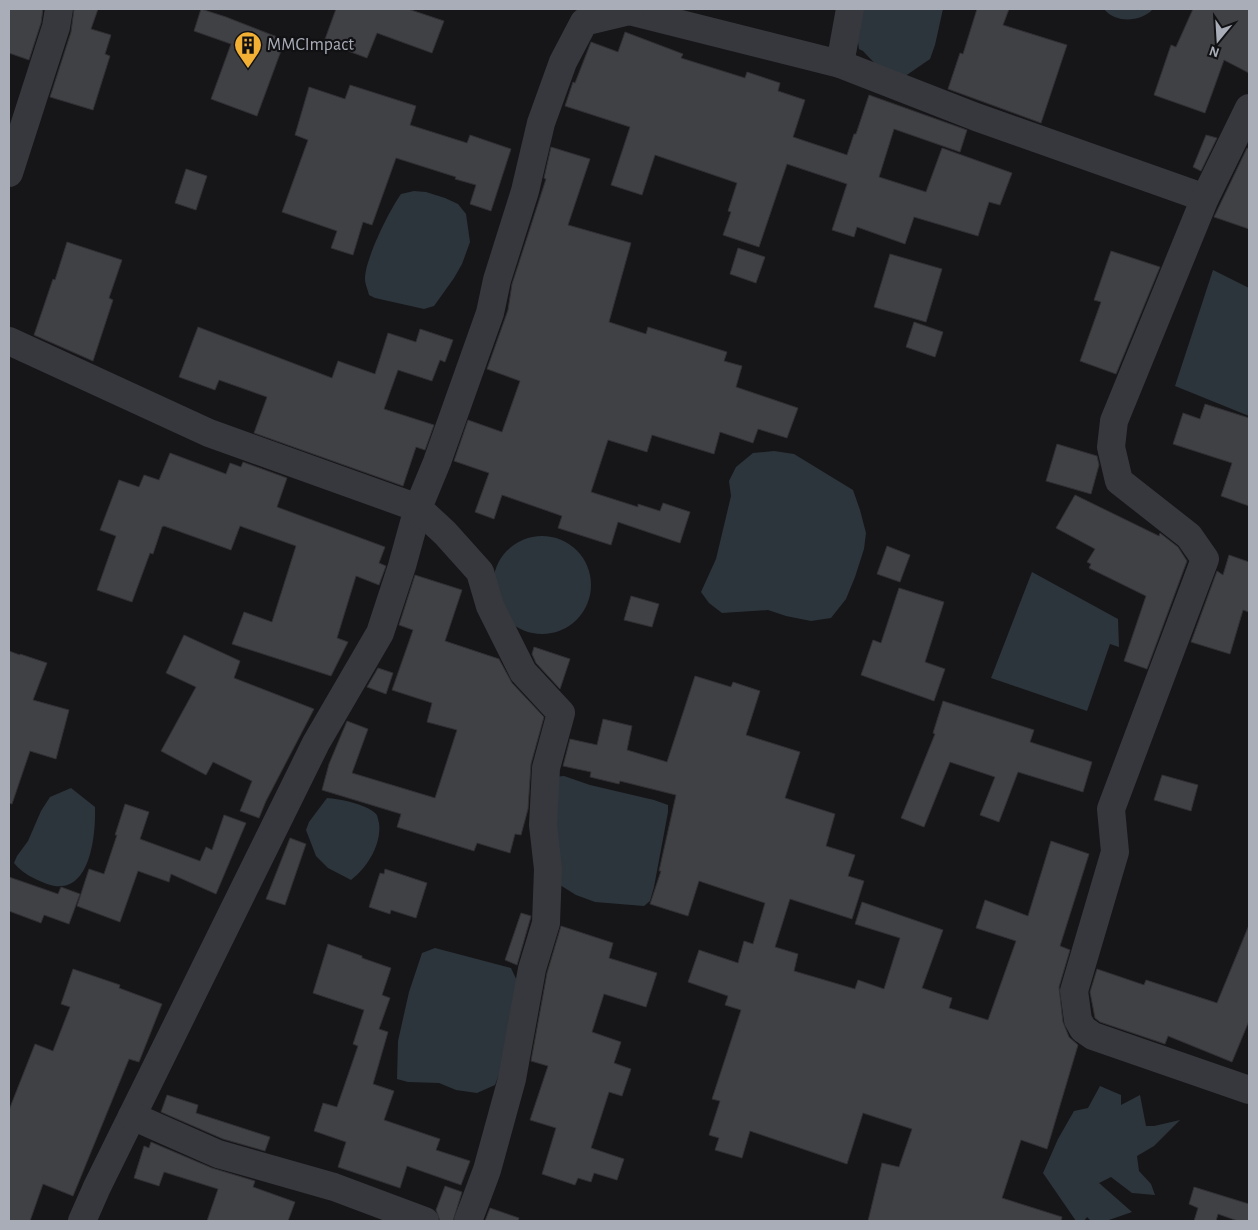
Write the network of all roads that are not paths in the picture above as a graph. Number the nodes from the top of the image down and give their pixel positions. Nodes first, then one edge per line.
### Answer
1 (59, 9) edge
2 (850, 9) edge
3 (625, 10) edge
4 (840, 64) junction
5 (1249, 108) edge
6 (9, 173) edge
7 (1205, 198) junction
8 (9, 342) edge
9 (418, 508) junction
10 (1249, 1090) edge
11 (132, 1116) junction
12 (82, 1221) edge
13 (425, 1221) edge
14 (468, 1221) edge

1 - 6 street
2 - 4 street
3 - 4 street
3 - 9 street
4 - 7 street
5 - 7 street
7 - 10 street
8 - 9 street
9 - 11 street
9 - 14 street
11 - 12 street
11 - 13 street

